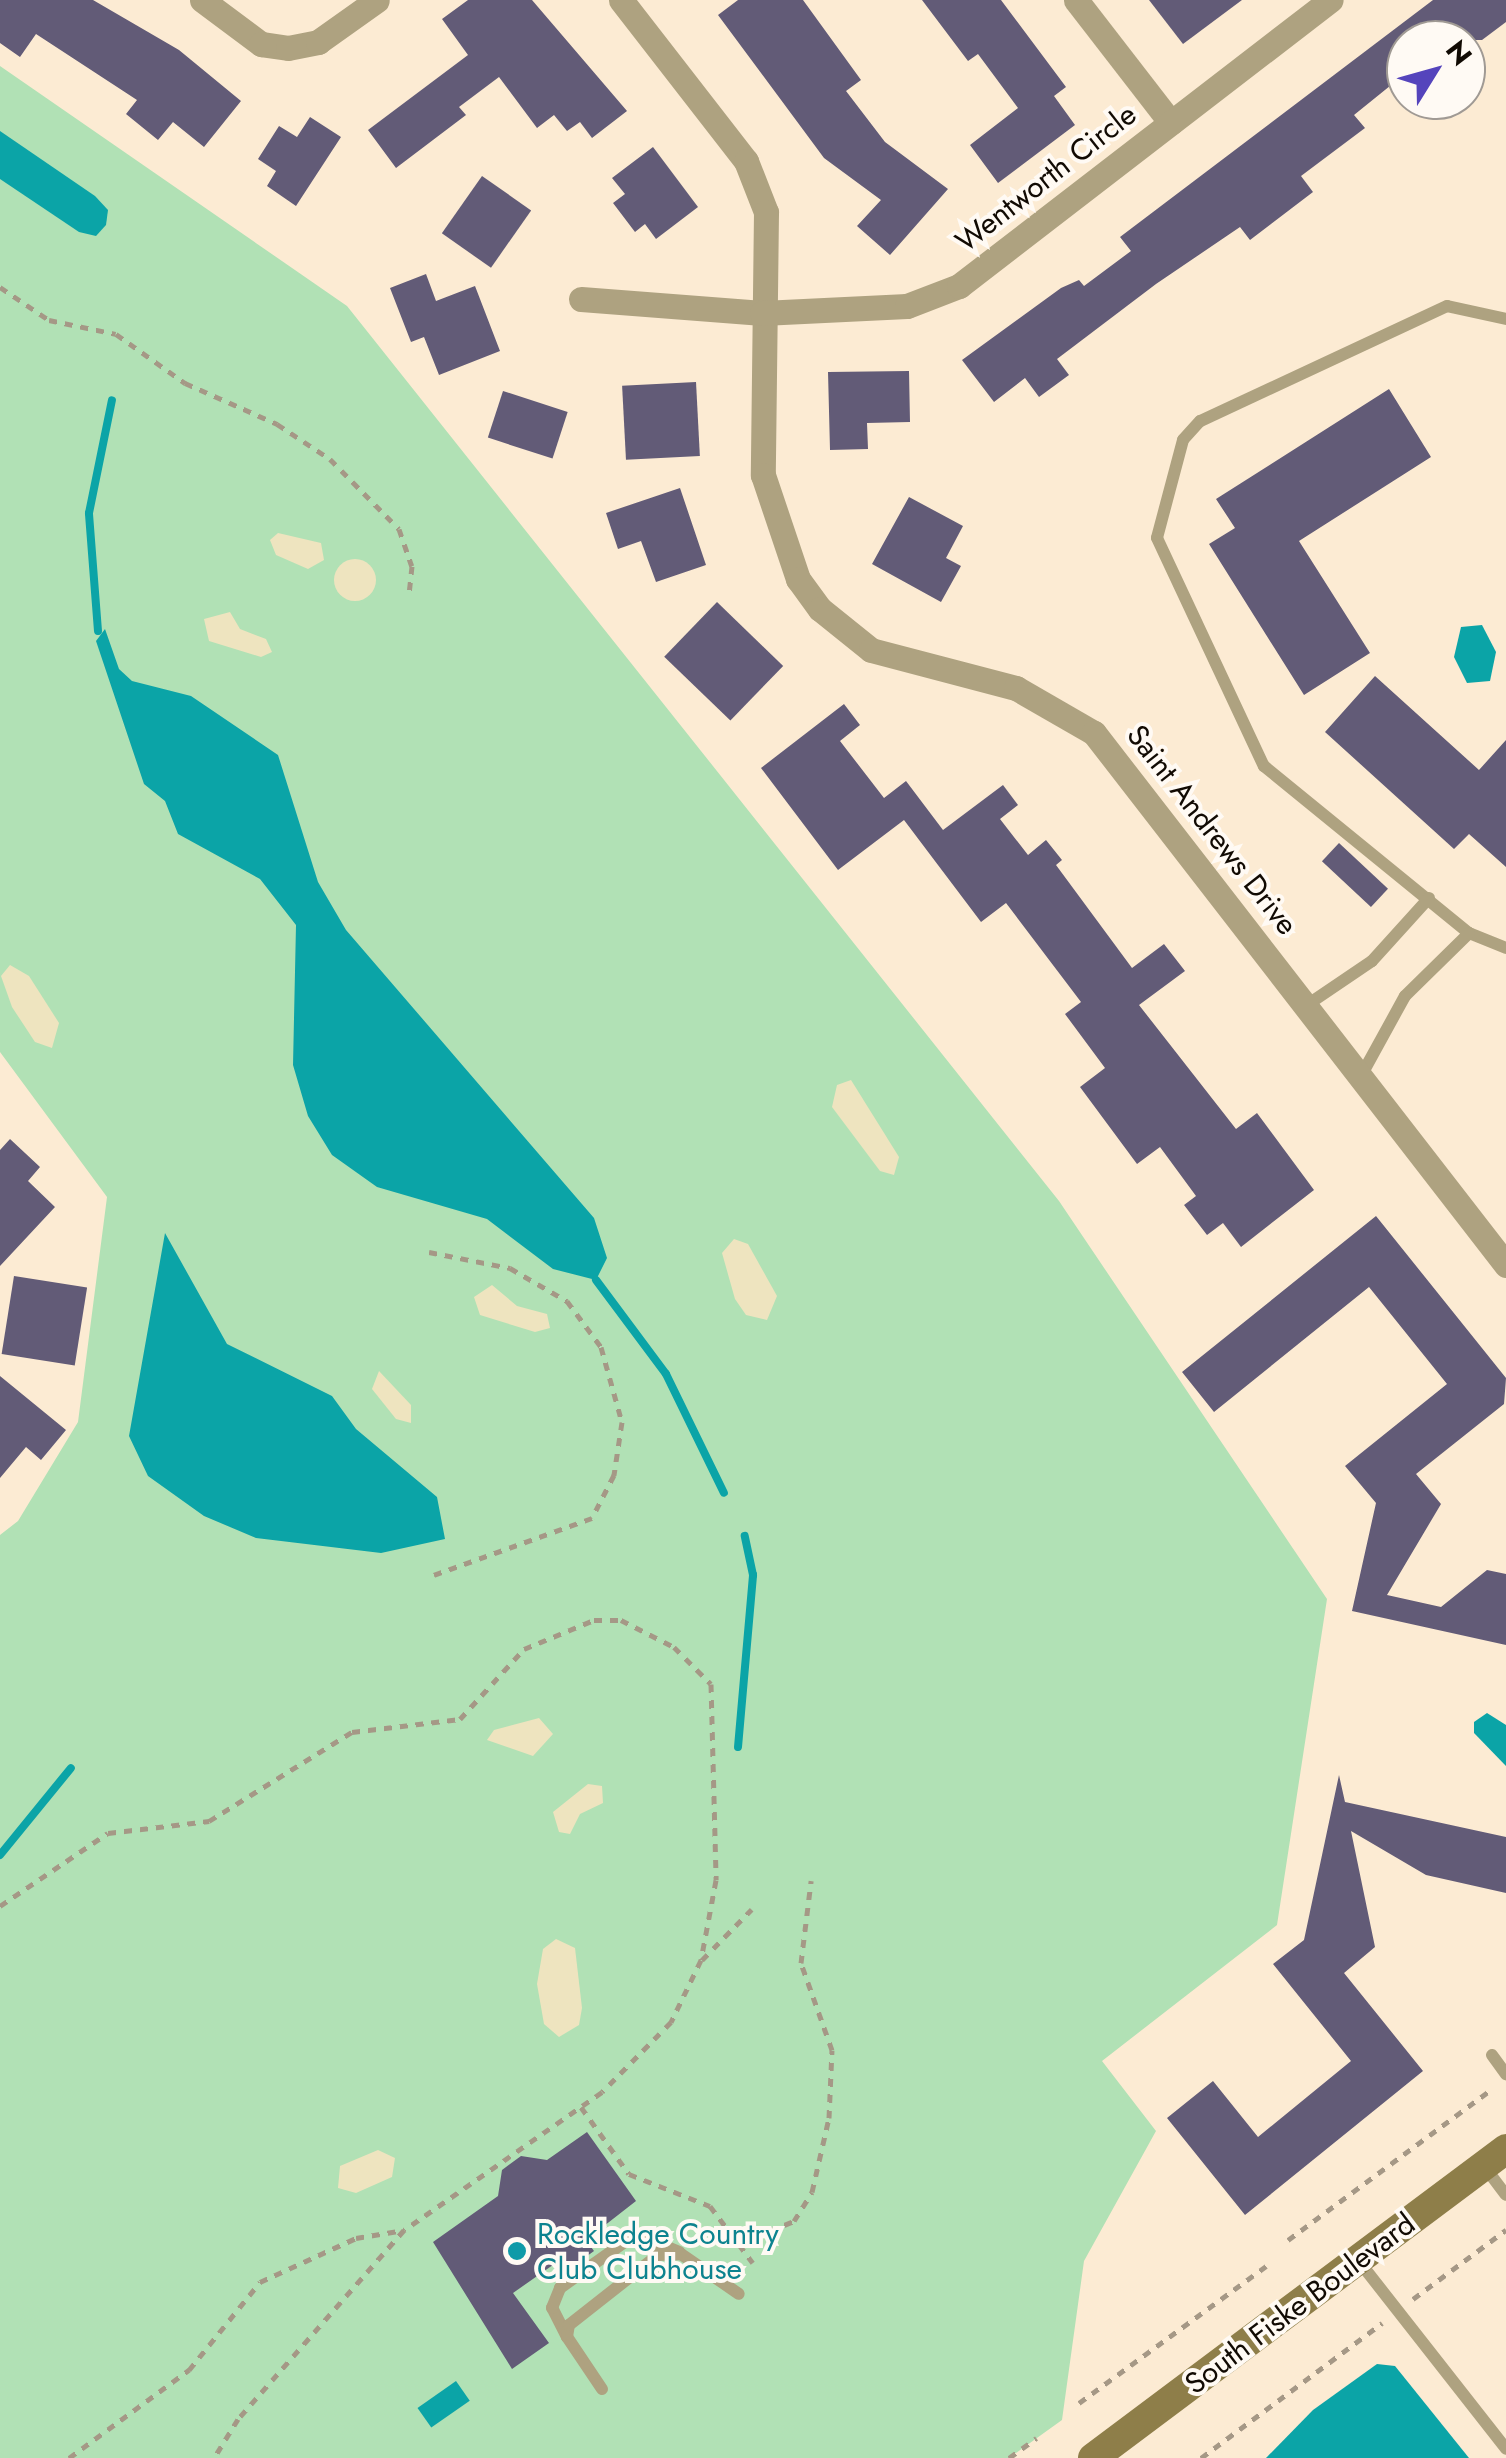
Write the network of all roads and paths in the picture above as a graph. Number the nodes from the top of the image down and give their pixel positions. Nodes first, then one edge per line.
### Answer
1 (202, 0) edge
2 (377, 0) edge
3 (621, 0) edge
4 (1076, 0) edge
5 (1332, 0) edge
6 (1171, 123) junction
7 (0, 287) edge
8 (581, 299) dead end
9 (762, 313) junction
10 (1506, 318) edge
11 (410, 596) dead end
12 (1428, 898) junction
13 (1469, 934) junction
14 (1506, 948) edge
15 (1308, 1006) junction
16 (1361, 1076) junction
17 (429, 1252) dead end
18 (1506, 1265) edge
19 (434, 1575) dead end
20 (811, 1881) dead end
21 (0, 1906) edge
22 (752, 1908) dead end
23 (701, 1960) junction
24 (1492, 2055) dead end
25 (1506, 2074) edge
26 (1491, 2090) dead end
27 (581, 2108) junction
28 (1495, 2158) edge
29 (1506, 2195) edge
30 (404, 2230) junction
31 (1506, 2230) edge
32 (1288, 2240) dead end
33 (740, 2243) junction
34 (681, 2254) junction
35 (1358, 2260) junction
36 (752, 2263) dead end
37 (1266, 2266) dead end
38 (739, 2294) dead end
39 (1413, 2299) dead end
40 (1382, 2323) dead end
41 (567, 2338) junction
42 (602, 2389) dead end
43 (1079, 2404) dead end
44 (1037, 2438) dead end
45 (1506, 2449) edge
46 (70, 2458) edge
47 (214, 2458) edge
48 (1009, 2458) edge
49 (1093, 2458) edge
50 (1201, 2458) edge

1 - 2 street
3 - 9 street, Saint Andrews Drive
4 - 6 street
5 - 6 street, Wentworth Circle
6 - 9 street, Wentworth Circle
7 - 11 path
8 - 9 street, Wentworth Circle
9 - 15 street, Saint Andrews Drive
10 - 12 lane
12 - 13 lane
12 - 15 lane
13 - 14 lane
13 - 16 lane
15 - 16 street, Saint Andrews Drive
16 - 18 street, Saint Andrews Drive
17 - 19 path
20 - 33 path
21 - 23 path
22 - 23 path
23 - 27 path
24 - 25 lane
26 - 32 path
27 - 30 path
27 - 33 path
28 - 29 lane
28 - 35 main road, South Fiske Boulevard
30 - 46 path
30 - 47 path
31 - 39 path
33 - 36 path
34 - 38 lane
34 - 41 lane
34 - 41 lane
35 - 45 lane
35 - 49 main road, South Fiske Boulevard
37 - 43 path
40 - 50 path
41 - 42 lane
44 - 48 path

